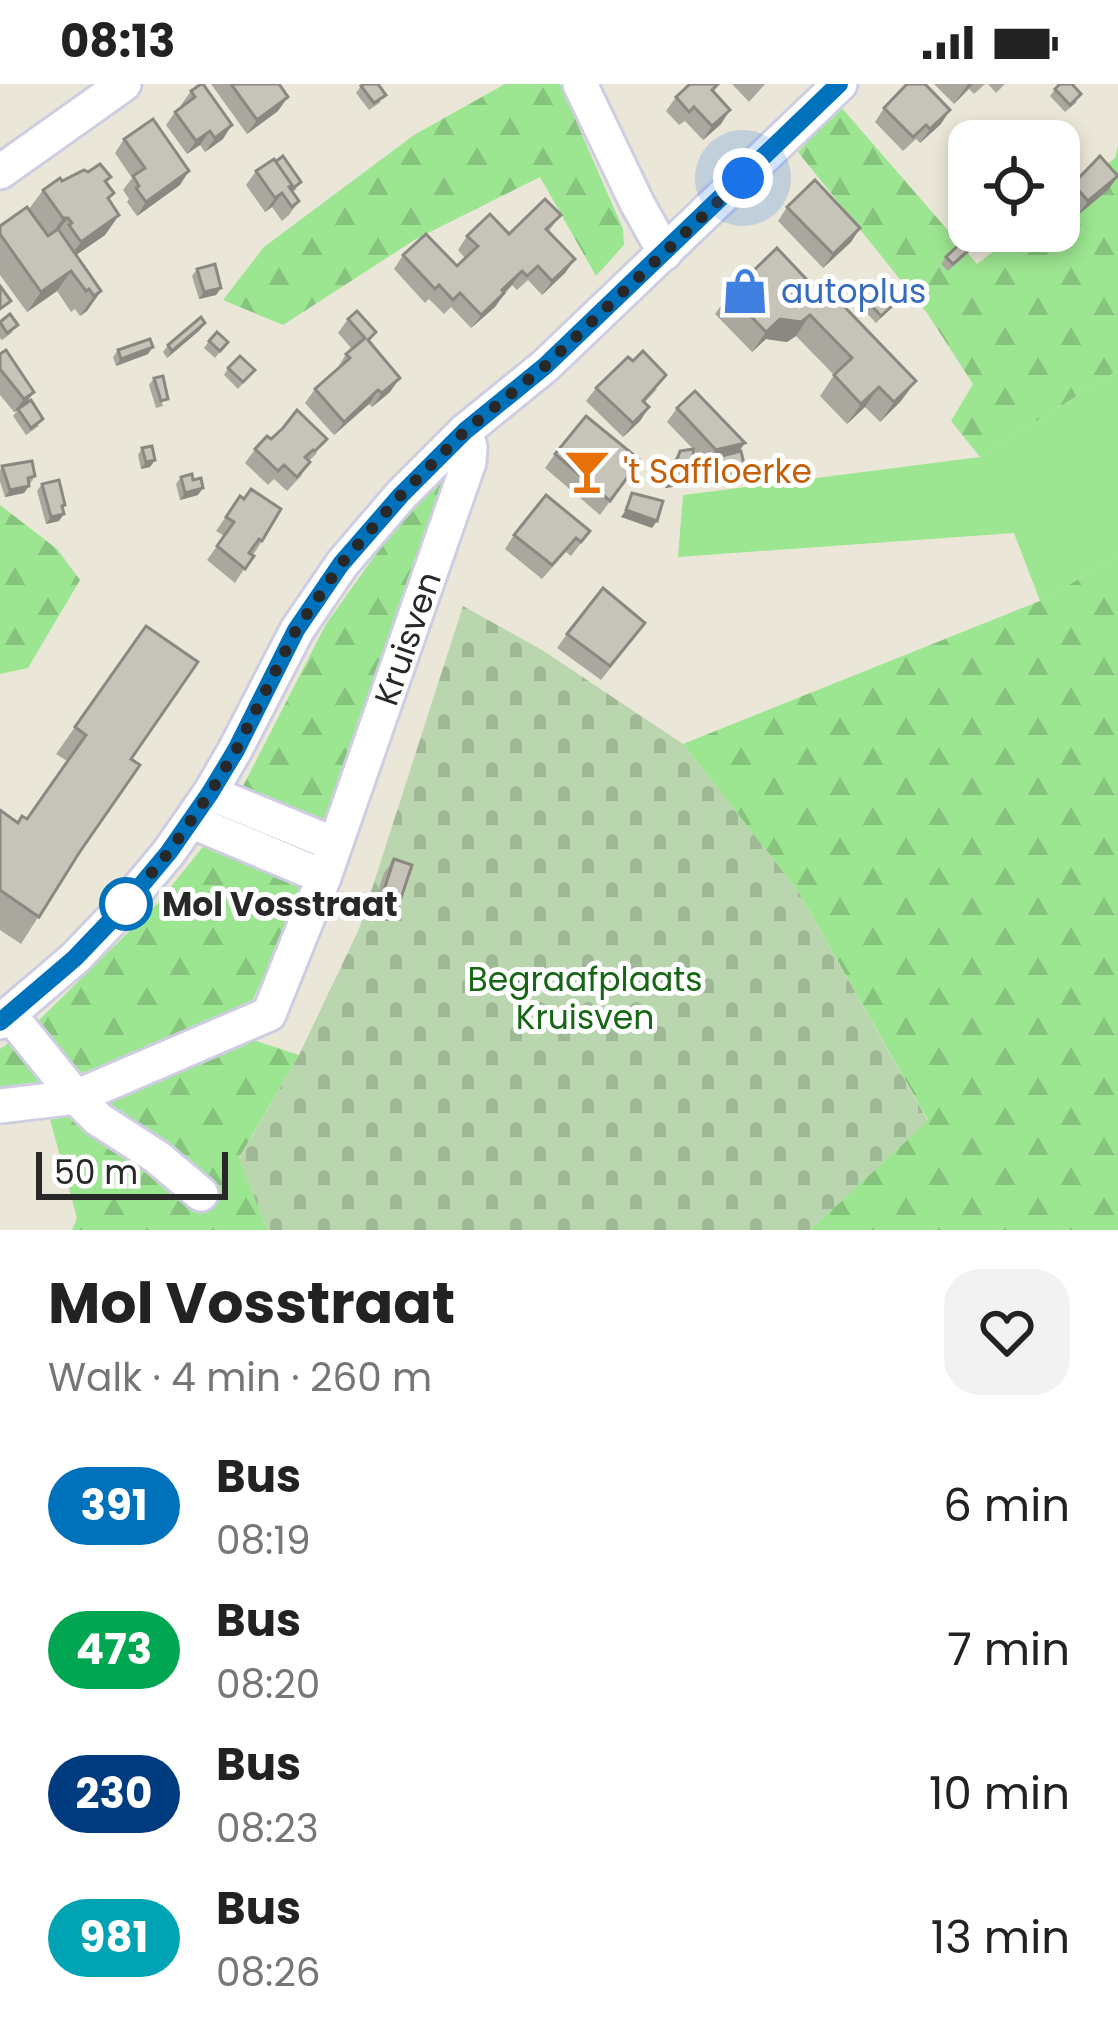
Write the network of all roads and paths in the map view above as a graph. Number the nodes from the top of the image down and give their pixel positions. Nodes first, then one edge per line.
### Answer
1 (124, 84) edge
2 (580, 84) edge
3 (840, 84) edge
4 (0, 172) edge
5 (665, 253) junction
6 (465, 431) junction
7 (201, 807) junction
8 (329, 860) junction
9 (5, 1018) edge
10 (76, 1097) junction
11 (0, 1106) edge
12 (201, 1194) dead end

1 - 4 street
2 - 5 street
3 - 5 street
5 - 6 street
6 - 7 street
6 - 8 street, Kruisven
7 - 8 street
7 - 9 street
8 - 10 street, Kruisven
9 - 10 street
10 - 11 street, Kruisven
10 - 12 street

